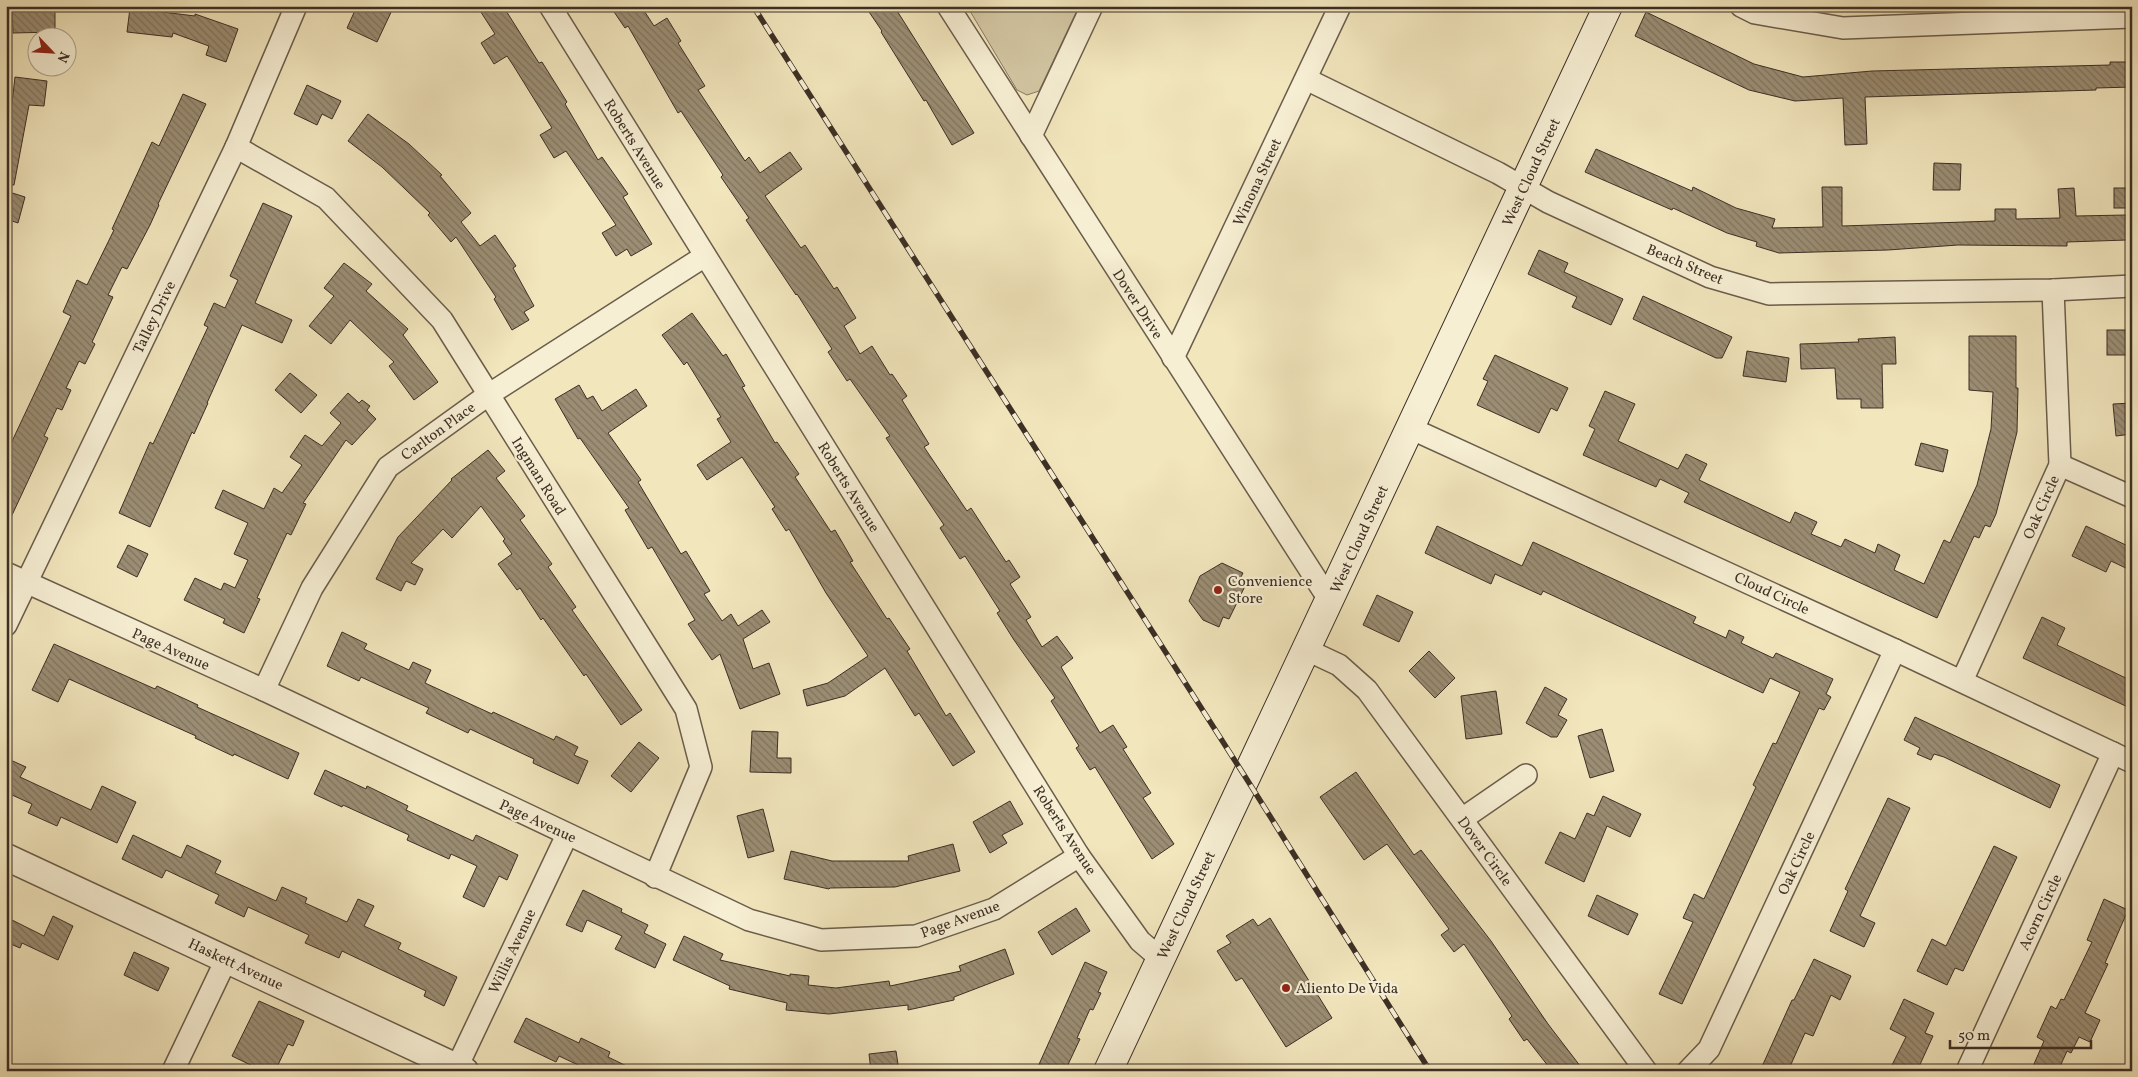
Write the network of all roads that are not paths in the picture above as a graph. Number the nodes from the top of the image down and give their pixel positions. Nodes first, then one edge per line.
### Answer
1 (296, 6) edge
2 (550, 6) edge
3 (948, 6) edge
4 (1092, 6) edge
5 (1340, 6) edge
6 (1608, 6) edge
7 (1741, 6) edge
8 (2132, 16) edge
9 (1306, 79) junction
10 (1031, 136) junction
11 (236, 147) junction
12 (1523, 189) junction
13 (705, 256) junction
14 (2132, 286) edge
15 (2053, 290) junction
16 (1173, 358) junction
17 (488, 395) junction
18 (1410, 428) junction
19 (2060, 464) junction
20 (2132, 497) edge
21 (6, 573) edge
22 (26, 583) junction
23 (1330, 601) junction
24 (6, 625) edge
25 (1307, 650) junction
26 (1896, 650) junction
27 (1962, 681) junction
28 (264, 690) junction
29 (2123, 758) edge
30 (1526, 776) dead end
31 (1462, 819) junction
32 (567, 835) junction
33 (1079, 856) junction
34 (6, 857) edge
35 (655, 877) junction
36 (1161, 959) junction
37 (226, 960) junction
38 (461, 1069) edge
39 (1113, 1069) edge
40 (173, 1071) edge
41 (1646, 1071) edge
42 (1688, 1071) edge
43 (1967, 1071) edge

1 - 11 street, Talley Drive
2 - 13 street, Roberts Avenue
3 - 10 street, Dover Drive
4 - 10 street
5 - 9 street, Winona Street
6 - 12 main road, West Cloud Street
7 - 8 street
9 - 12 street, Beach Street
9 - 16 street, Winona Street
10 - 16 street, Dover Drive
11 - 17 street, Ingman Road
11 - 22 street, Talley Drive
12 - 15 street, Beach Street
12 - 18 main road, West Cloud Street
13 - 17 street, Carlton Place
13 - 33 street, Roberts Avenue
14 - 15 street, Beach Street
15 - 19 street, Oak Circle
16 - 23 street, Dover Drive
17 - 28 street, Carlton Place
17 - 35 street, Ingman Road
18 - 23 main road, West Cloud Street
18 - 26 street, Cloud Circle
19 - 20 street
19 - 27 street, Oak Circle
21 - 22 street, Page Avenue
22 - 24 street, Talley Drive
22 - 28 street, Page Avenue
23 - 25 main road, West Cloud Street
25 - 31 street, Dover Circle
25 - 36 main road, West Cloud Street
26 - 27 street, Cloud Circle
26 - 42 street, Oak Circle
27 - 29 street, Cloud Circle
28 - 32 street, Page Avenue
29 - 43 street, Acorn Circle
30 - 31 street
31 - 41 street, Dover Circle
32 - 35 street, Page Avenue
32 - 38 street, Willis Avenue
33 - 35 street, Page Avenue
33 - 36 street, Roberts Avenue
34 - 37 street, Haskett Avenue
36 - 39 main road, West Cloud Street
37 - 38 street, Haskett Avenue
37 - 40 street

